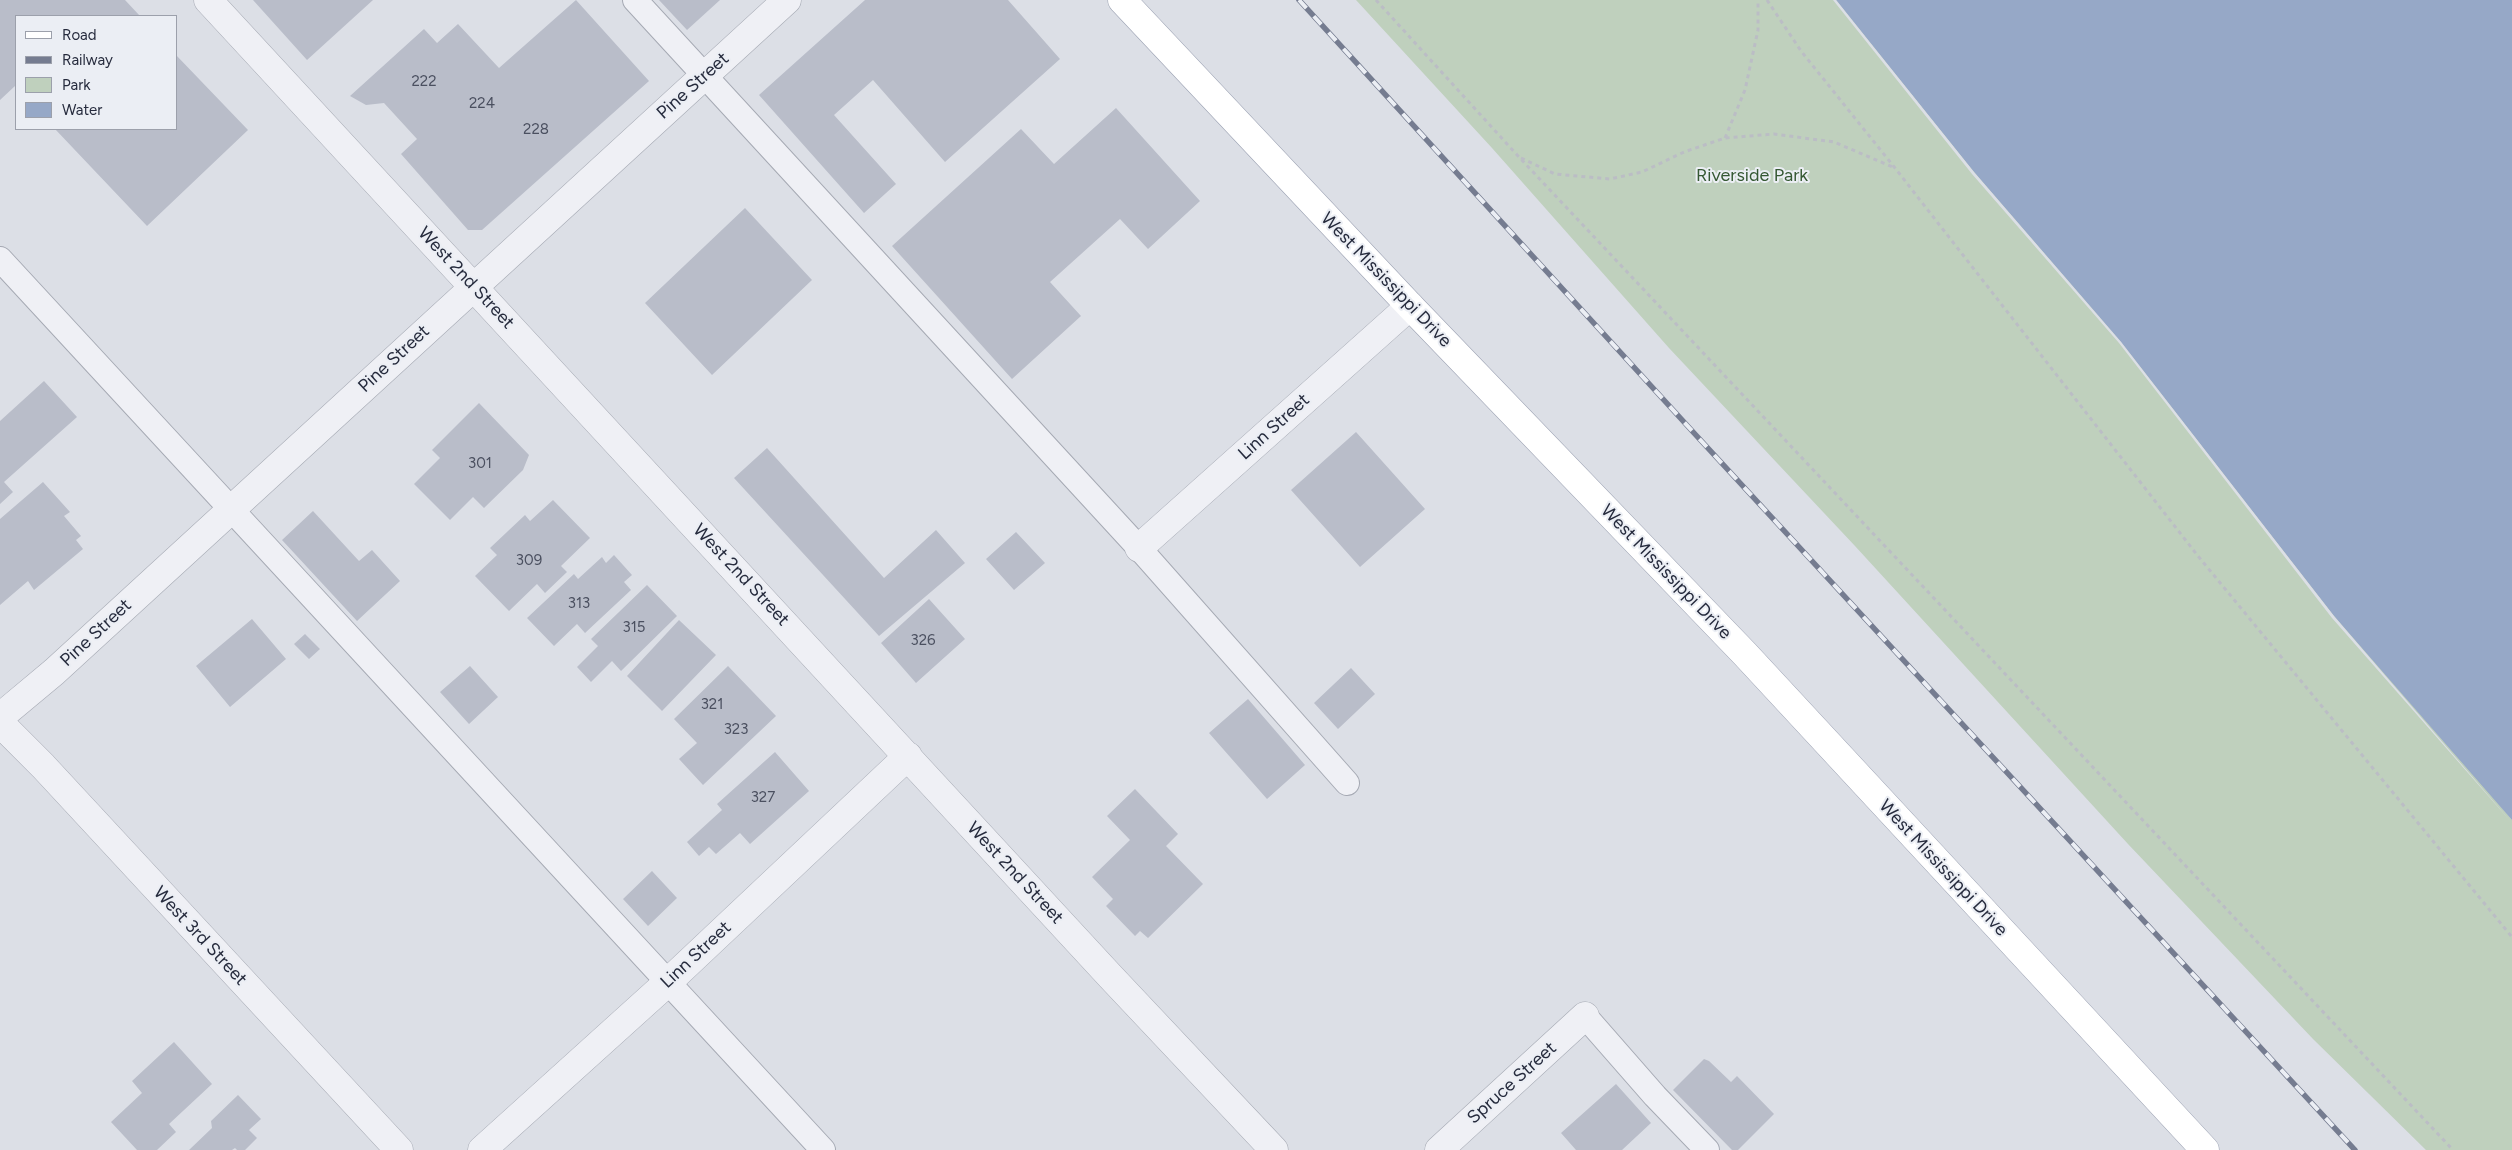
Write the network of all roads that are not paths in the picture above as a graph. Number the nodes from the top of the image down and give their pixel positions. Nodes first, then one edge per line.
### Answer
1 (208, 0) edge
2 (634, 0) edge
3 (787, 0) edge
4 (1122, 0) edge
5 (705, 75) junction
6 (0, 259) edge
7 (473, 286) junction
8 (1410, 306) junction
9 (230, 510) junction
10 (1139, 548) junction
11 (0, 717) edge
12 (0, 723) edge
13 (908, 756) junction
14 (1347, 783) dead end
15 (667, 983) junction
16 (1585, 1016) joint
17 (399, 1150) edge
18 (482, 1150) edge
19 (822, 1150) edge
20 (1274, 1150) edge
21 (1439, 1150) edge
22 (1707, 1150) edge
23 (2205, 1150) edge

1 - 7 street, West 2nd Street
2 - 5 lane
3 - 5 street, Pine Street
4 - 8 main road, West Mississippi Drive
5 - 7 street, Pine Street
5 - 10 lane
6 - 9 lane
7 - 9 street, Pine Street
7 - 13 street, West 2nd Street
8 - 10 street, Linn Street
8 - 23 main road, West Mississippi Drive
9 - 11 street, Pine Street
9 - 15 lane
10 - 14 lane
12 - 17 street, West 3rd Street
13 - 15 street, Linn Street
13 - 20 street, West 2nd Street
15 - 18 street, Linn Street
15 - 19 lane
16 - 21 street, Spruce Street
16 - 22 lane

